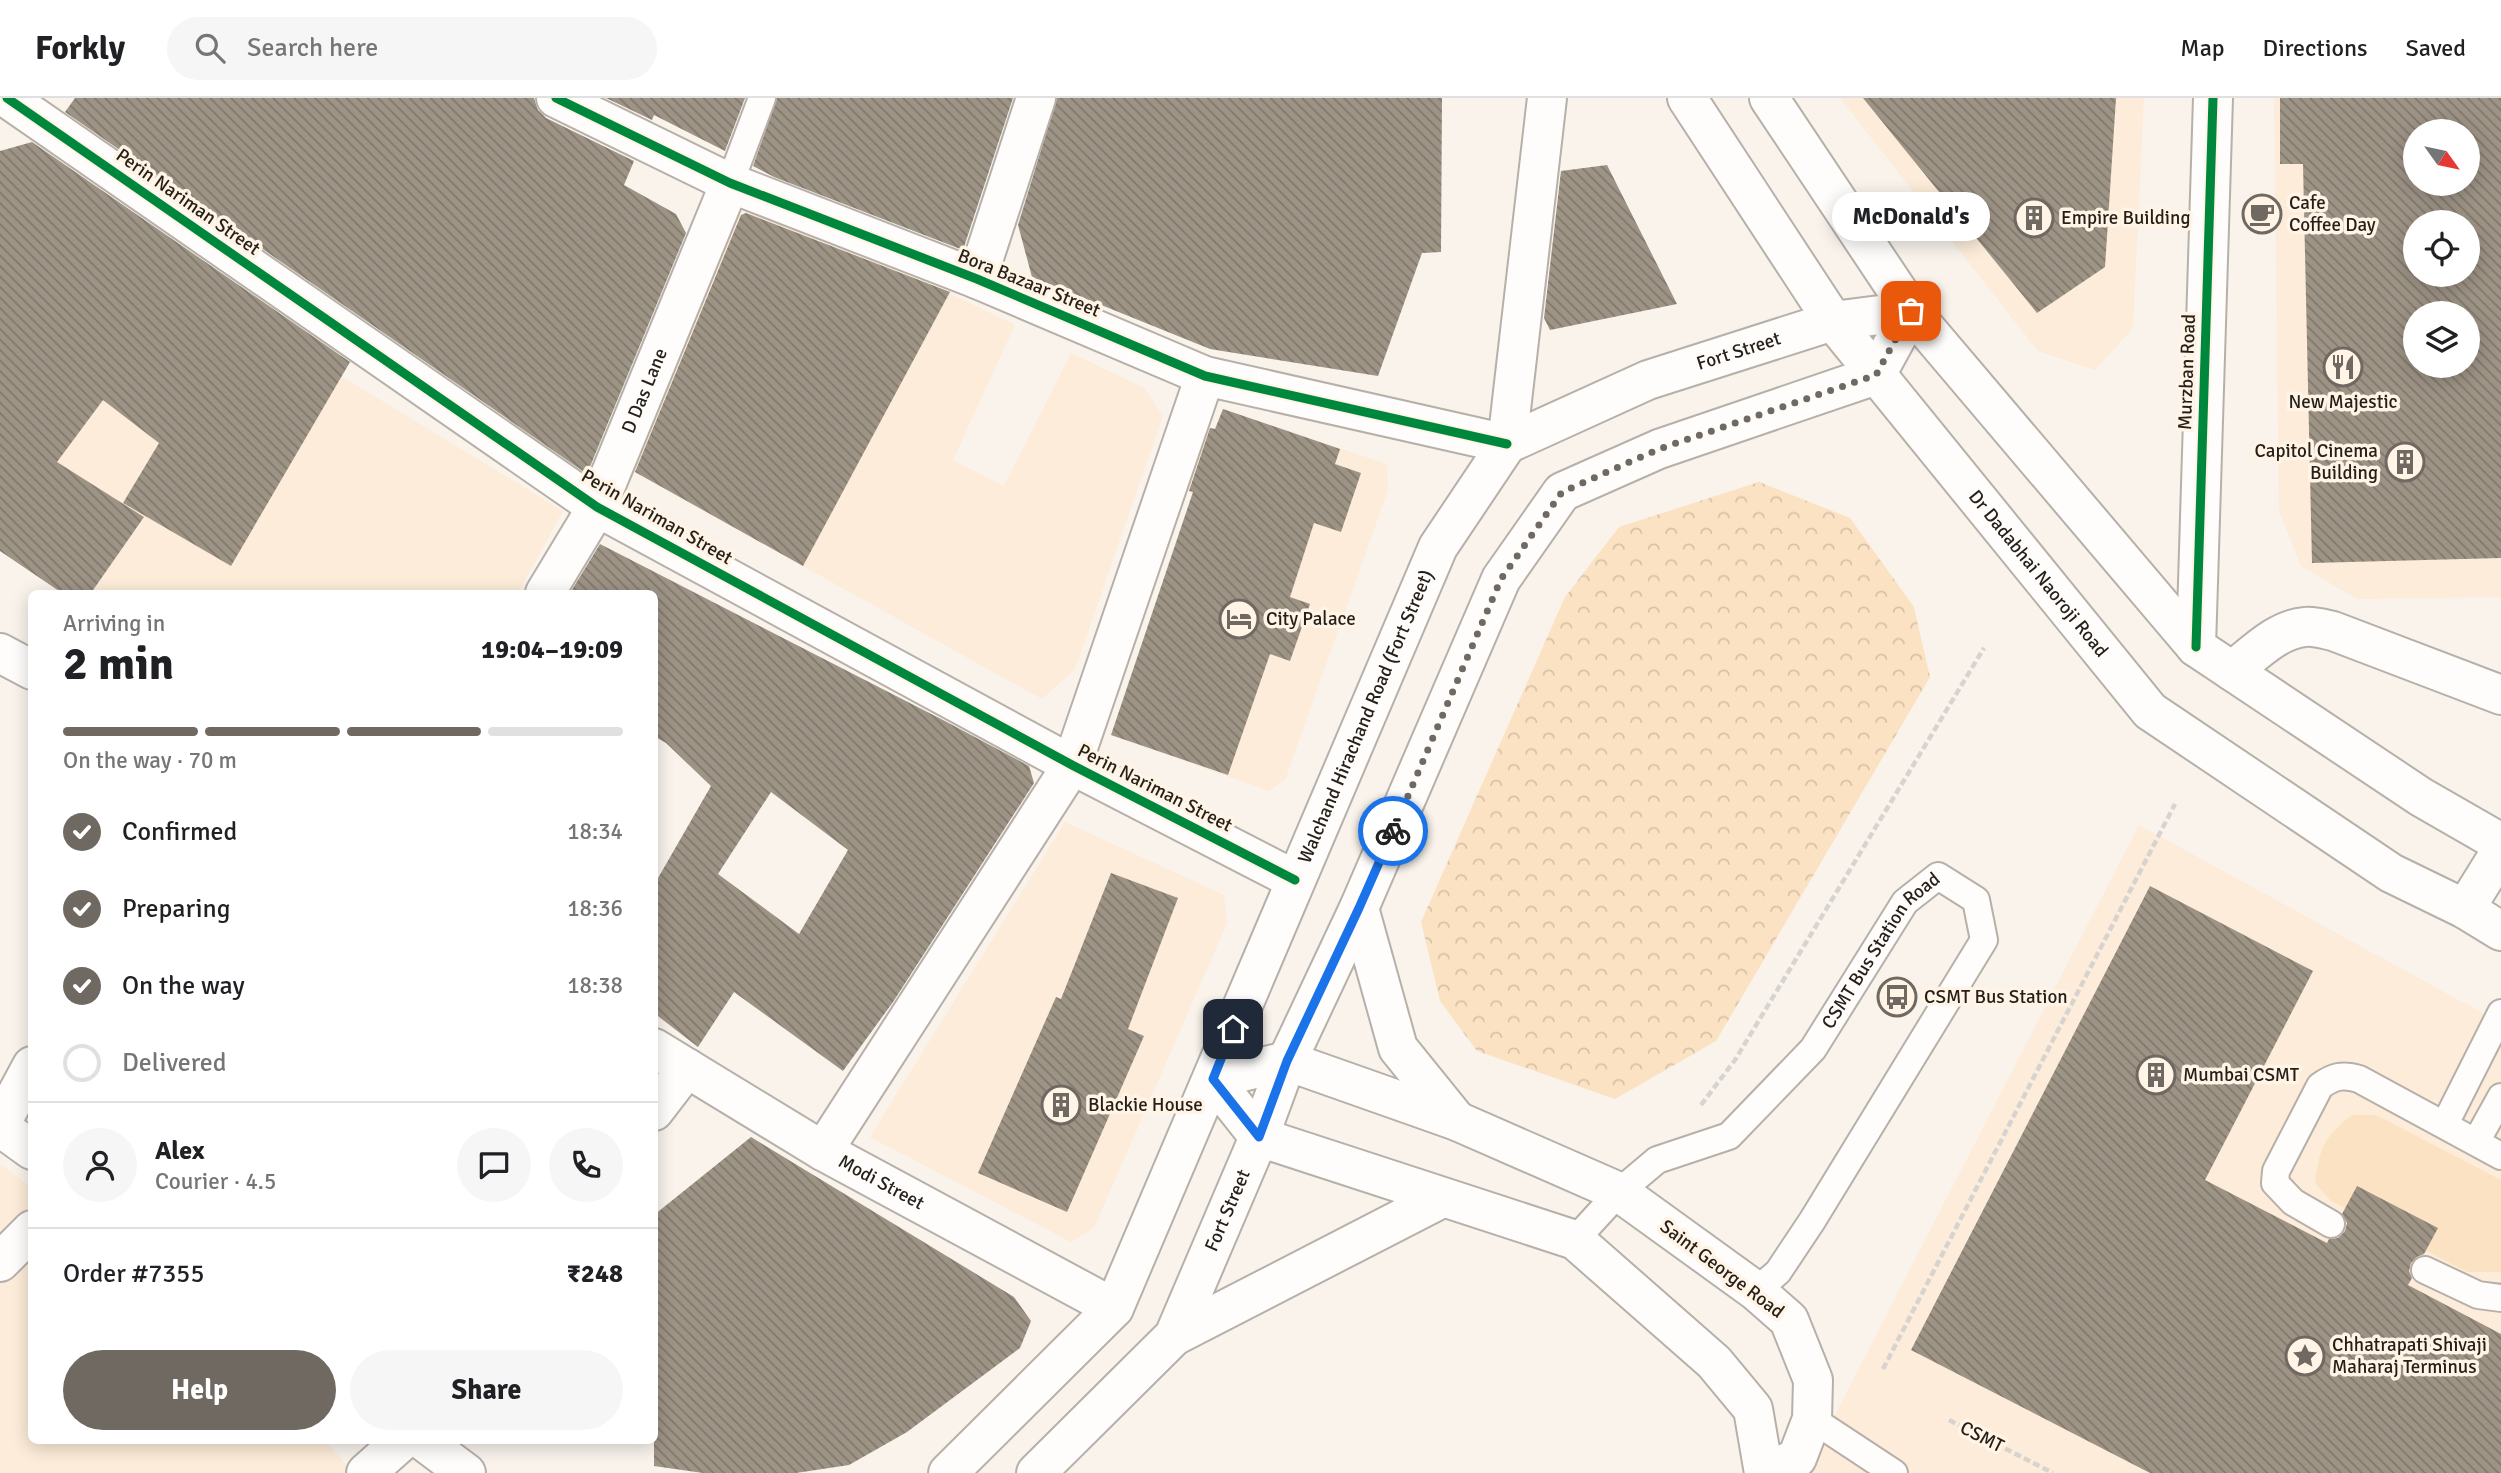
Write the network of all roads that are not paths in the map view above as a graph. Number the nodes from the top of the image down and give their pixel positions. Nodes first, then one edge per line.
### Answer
1 (8, 98) edge
2 (556, 98) edge
3 (762, 98) edge
4 (1035, 98) edge
5 (1548, 98) edge
6 (1688, 98) edge
7 (1769, 98) edge
8 (2213, 98) edge
9 (0, 110) edge
10 (730, 183) junction
11 (976, 279) junction
12 (1911, 311) junction
13 (1833, 321) junction
14 (1876, 375) junction
15 (1205, 376) junction
16 (1507, 444) junction
17 (597, 507) junction
18 (547, 590) edge
19 (2196, 647) junction
20 (0, 653) edge
21 (28, 668) edge
22 (2231, 671) junction
23 (2501, 695) edge
24 (1073, 765) junction
25 (2501, 843) edge
26 (2501, 851) edge
27 (1294, 880) junction
28 (1359, 908) junction
29 (2465, 909) junction
30 (2501, 931) edge
31 (2501, 1013) edge
32 (658, 1050) edge
33 (1287, 1061) junction
34 (687, 1068) junction
35 (28, 1074) edge
36 (1213, 1079) junction
37 (2501, 1097) edge
38 (658, 1106) edge
39 (1457, 1121) junction
40 (2445, 1124) junction
41 (0, 1126) edge
42 (1259, 1137) junction
43 (2476, 1142) junction
44 (28, 1147) edge
45 (822, 1151) junction
46 (2501, 1156) edge
47 (1619, 1192) junction
48 (1443, 1198) junction
49 (2331, 1224) dead end
50 (28, 1234) edge
51 (1574, 1240) junction
52 (0, 1262) edge
53 (2425, 1270) dead end
54 (1756, 1291) junction
55 (2501, 1298) edge
56 (1114, 1308) junction
57 (1174, 1336) junction
58 (1812, 1419) junction
59 (398, 1444) edge
60 (427, 1444) edge
61 (366, 1473) edge
62 (466, 1473) edge
63 (948, 1473) edge
64 (1036, 1473) edge
65 (1764, 1473) edge
66 (1894, 1473) edge

1 - 9 main road
1 - 17 main road, Perin Nariman Street
2 - 10 main road, Bora Bazaar Street
3 - 10 lane
4 - 11 main road
5 - 16 main road
6 - 13 main road, Dr Dadabhai Naoroji Road
7 - 12 main road
8 - 19 main road, Murzban Road
10 - 11 main road, Bora Bazaar Street
10 - 17 main road, D Das Lane
11 - 15 main road, Bora Bazaar Street
12 - 13 main road, Fort Street
12 - 14 main road
12 - 19 main road
13 - 14 main road, Dr Dadabhai Naoroji Road
13 - 16 main road, Fort Street
14 - 28 main road
14 - 29 main road, Dr Dadabhai Naoroji Road
15 - 16 main road, Bora Bazaar Street
15 - 24 main road
16 - 27 main road, Walchand Hirachand Road (Fort Street)
17 - 18 main road, D Das Lane
17 - 24 main road, Perin Nariman Street
19 - 22 main road
20 - 21 main road
22 - 23 main road
22 - 25 main road
24 - 27 main road, Perin Nariman Street
24 - 45 main road
26 - 29 main road
27 - 36 main road, Walchand Hirachand Road (Fort Street)
28 - 33 main road, Fort Street
28 - 39 main road
29 - 30 main road, Dr Dadabhai Naoroji Road
31 - 40 lane
32 - 34 main road, Modi Street
33 - 36 main road
33 - 39 main road, Saint George Road
33 - 42 main road, Fort Street
34 - 38 main road
34 - 45 main road, Modi Street
35 - 41 main road
36 - 42 main road
36 - 56 main road
37 - 43 lane
39 - 47 main road, Saint George Road
40 - 43 lane
40 - 49 lane
41 - 44 main road
42 - 48 main road, Saint George Road
42 - 57 main road, Fort Street
43 - 46 lane
45 - 56 main road, Modi Street
47 - 51 lane, CSMT Bus Station Road
47 - 54 main road, Saint George Road
47 - 54 lane, CSMT Bus Station Road
48 - 51 main road, Saint George Road
48 - 57 main road
50 - 52 main road
51 - 65 main road, Saint George Road
53 - 55 lane
54 - 58 main road, Saint George Road
56 - 63 main road
57 - 64 main road, Fort Street
58 - 65 main road, Saint George Road
58 - 66 lane
59 - 61 main road
60 - 62 main road

